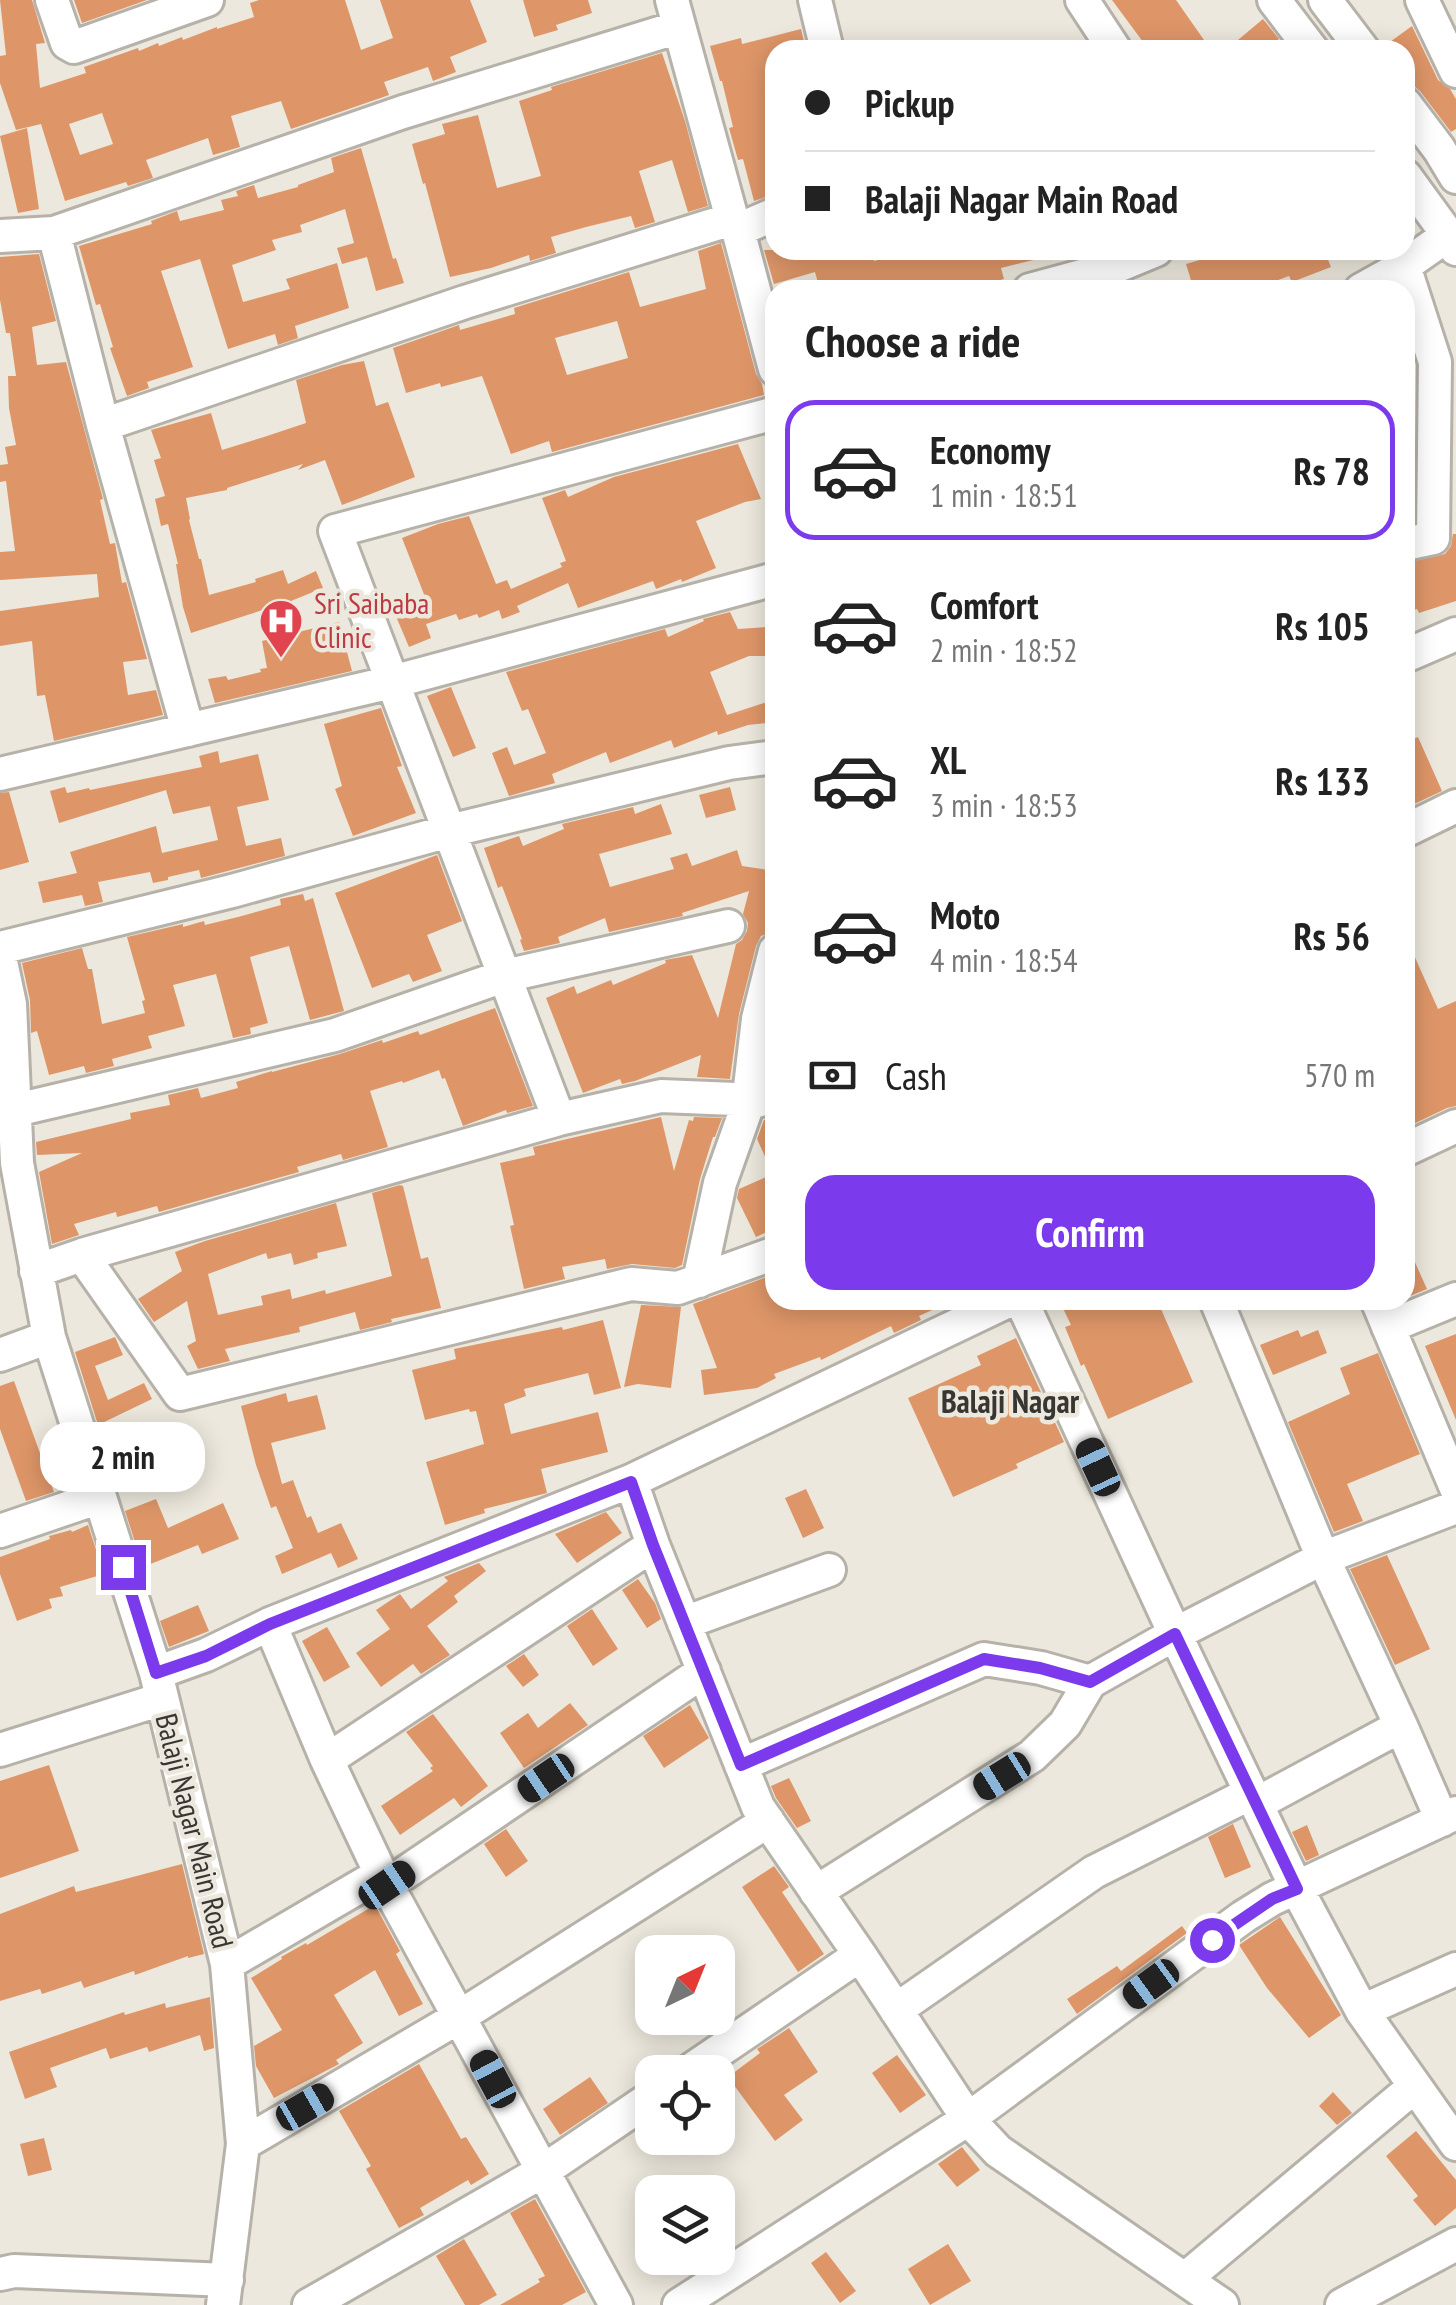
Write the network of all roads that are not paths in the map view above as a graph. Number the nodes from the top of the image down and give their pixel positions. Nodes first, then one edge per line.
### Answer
1 (52, 0) edge
2 (208, 0) edge
3 (815, 0) edge
4 (1082, 0) edge
5 (1274, 0) edge
6 (1325, 0) edge
7 (1422, 0) edge
8 (676, 13) edge
9 (825, 40) edge
10 (1108, 40) edge
11 (1304, 40) edge
12 (1355, 40) edge
13 (1456, 70) edge
14 (1415, 116) edge
15 (1415, 156) edge
16 (1450, 156) edge
17 (1415, 190) edge
18 (765, 216) edge
19 (735, 224) junction
20 (54, 233) junction
21 (0, 236) edge
22 (1452, 242) edge
23 (1143, 260) edge
24 (1404, 266) junction
25 (1118, 279) edge
26 (1380, 280) edge
27 (1409, 280) edge
28 (1415, 300) edge
29 (765, 332) edge
30 (765, 416) edge
31 (103, 426) junction
32 (1415, 542) edge
33 (765, 583) edge
34 (1456, 634) edge
35 (1415, 652) edge
36 (392, 682) junction
37 (188, 730) junction
38 (765, 758) edge
39 (0, 774) edge
40 (1456, 806) edge
41 (1415, 827) edge
42 (449, 830) junction
43 (728, 926) dead end
44 (0, 948) edge
45 (0, 957) edge
46 (504, 976) junction
47 (765, 991) edge
48 (7, 1065) edge
49 (762, 1099) edge
50 (16, 1110) junction
51 (558, 1119) junction
52 (1456, 1126) edge
53 (1415, 1145) edge
54 (9, 1167) edge
55 (82, 1255) junction
56 (765, 1257) edge
57 (36, 1271) junction
58 (699, 1281) junction
59 (1456, 1299) edge
60 (1415, 1307) edge
61 (989, 1310) edge
62 (1025, 1310) edge
63 (1220, 1310) edge
64 (1383, 1313) edge
65 (49, 1337) junction
66 (0, 1355) edge
67 (631, 1482) junction
68 (1456, 1488) edge
69 (100, 1497) junction
70 (1456, 1507) edge
71 (0, 1531) edge
72 (653, 1545) junction
73 (1323, 1558) junction
74 (830, 1570) dead end
75 (684, 1623) junction
76 (270, 1624) junction
77 (1175, 1634) junction
78 (704, 1670) junction
79 (1090, 1682) junction
80 (159, 1686) junction
81 (1402, 1726) junction
82 (0, 1750) edge
83 (327, 1760) junction
84 (741, 1765) junction
85 (1254, 1798) junction
86 (1449, 1817) edge
87 (768, 1821) junction
88 (384, 1880) junction
89 (1297, 1889) junction
90 (816, 1892) junction
91 (860, 1955) junction
92 (227, 1964) junction
93 (1456, 1969) edge
94 (896, 2010) junction
95 (1362, 2011) junction
96 (459, 2017) junction
97 (713, 2055) edge
98 (1415, 2086) junction
99 (635, 2109) edge
100 (968, 2119) junction
101 (243, 2144) junction
102 (1456, 2144) edge
103 (543, 2171) junction
104 (1456, 2244) edge
105 (0, 2274) edge
106 (1184, 2279) junction
107 (225, 2293) edge
108 (309, 2305) edge
109 (616, 2305) edge
110 (680, 2305) edge
111 (1222, 2305) edge
112 (1342, 2305) edge

1 - 2 street
3 - 9 street
4 - 10 street
5 - 11 street
6 - 12 street
7 - 13 street
8 - 19 street
8 - 20 street
14 - 16 street
15 - 16 street
17 - 22 street
18 - 19 street
19 - 29 street
19 - 31 street
20 - 21 street
20 - 31 street
22 - 24 street
23 - 25 street
24 - 26 street
24 - 27 street
28 - 32 street
30 - 36 street
31 - 37 street
33 - 36 street
34 - 35 street
36 - 37 street
36 - 42 street
37 - 39 street
38 - 42 street
40 - 41 street
42 - 44 street
42 - 46 street
43 - 46 street
45 - 48 street, Balaji Nagar Main Road
46 - 50 street
46 - 51 street
47 - 49 street
48 - 50 street, Balaji Nagar Main Road
49 - 51 street
49 - 58 street
50 - 54 street, Balaji Nagar Main Road
51 - 55 street
52 - 53 street
54 - 57 street, Balaji Nagar Main Road
55 - 57 street
55 - 58 street
56 - 58 street
57 - 65 street, Balaji Nagar Main Road
59 - 60 street
61 - 67 street
62 - 77 street
63 - 73 street
64 - 68 street
65 - 66 street
65 - 69 street, Balaji Nagar Main Road
67 - 72 street
67 - 76 street
69 - 71 street
69 - 80 street, Balaji Nagar Main Road
70 - 73 street
72 - 75 street
72 - 83 street
73 - 77 street
73 - 81 street
74 - 75 street
75 - 78 street
76 - 80 street
76 - 83 street
77 - 79 street
77 - 85 street
78 - 84 street
78 - 88 street
79 - 84 street
79 - 90 street
80 - 82 street
80 - 92 street, Balaji Nagar Main Road
81 - 85 street
81 - 86 street
83 - 88 street
84 - 87 street
85 - 89 street
85 - 94 street
86 - 89 street
87 - 90 street
87 - 96 street
88 - 92 street
88 - 96 street
89 - 95 street
89 - 100 street
90 - 91 street
91 - 94 street
91 - 97 street
92 - 101 street, Balaji Nagar Main Road
93 - 95 street
94 - 100 street
95 - 98 street
96 - 101 street
96 - 103 street
98 - 102 street
98 - 106 street
99 - 103 street
100 - 106 street
100 - 110 street
101 - 107 street, Balaji Nagar Main Road
103 - 108 street
103 - 109 street
104 - 112 street
105 - 107 street
106 - 111 street

